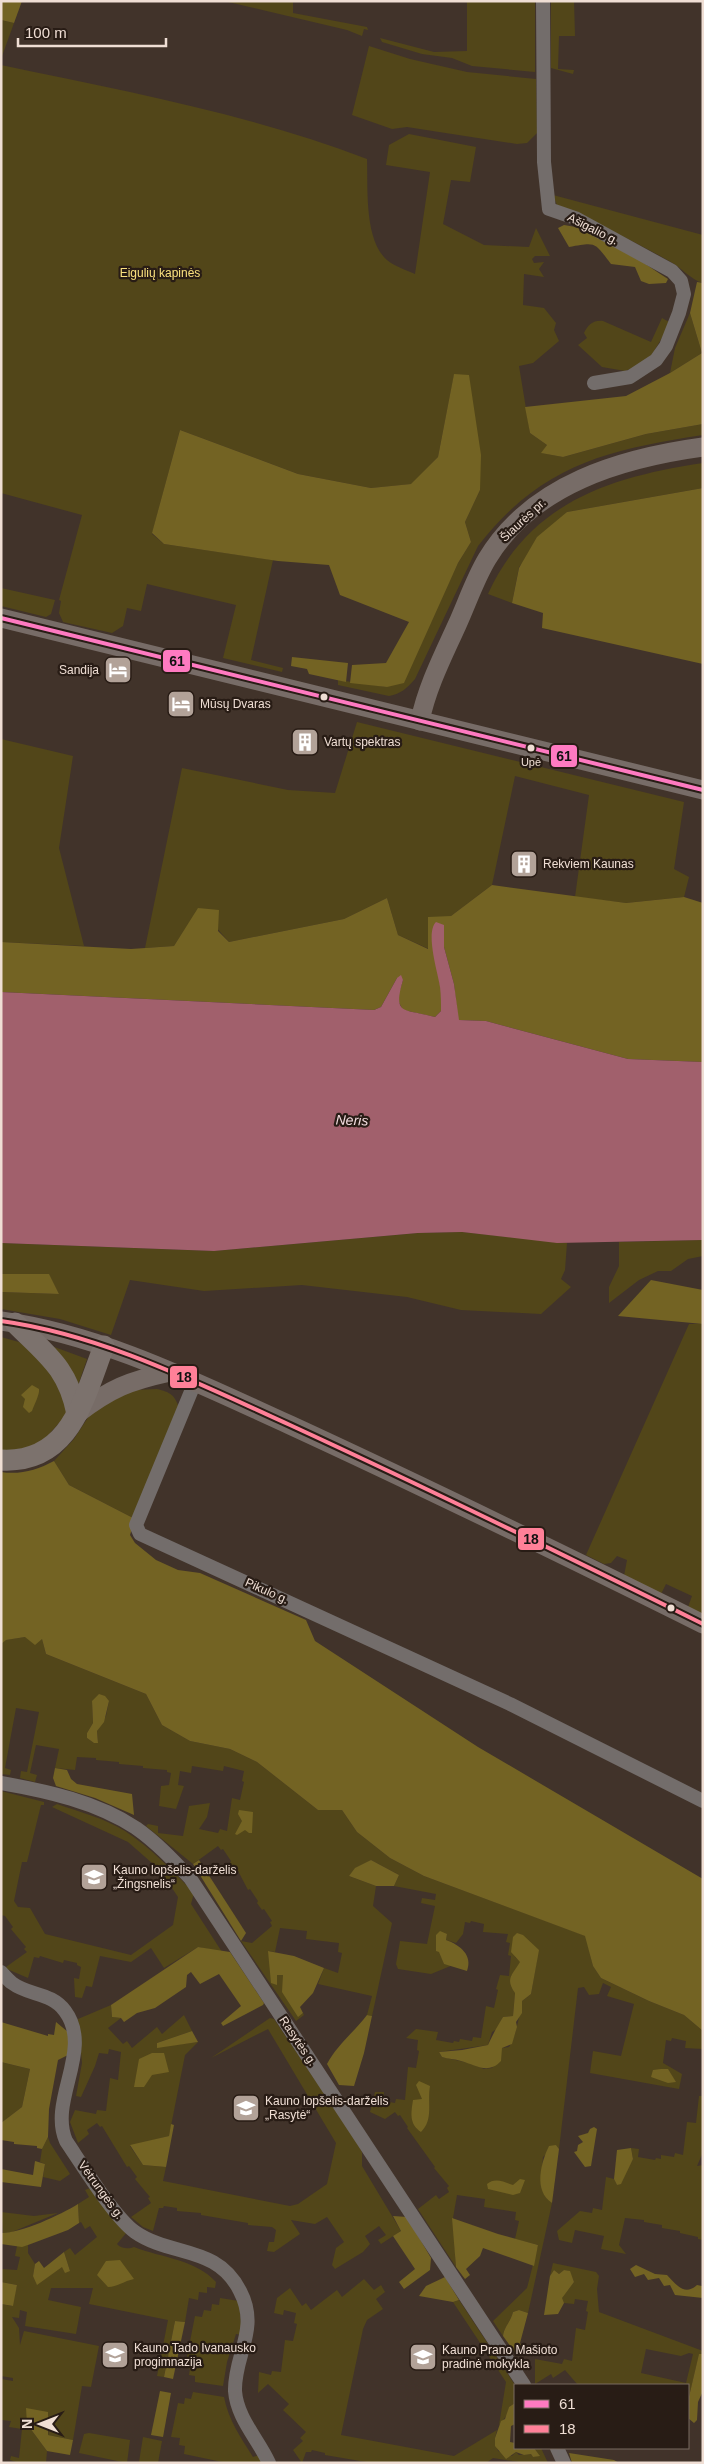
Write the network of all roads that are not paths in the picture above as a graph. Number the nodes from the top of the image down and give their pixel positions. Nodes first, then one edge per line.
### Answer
1 (543, 1) edge
2 (594, 383) dead end
3 (703, 447) edge
4 (1, 618) edge
5 (420, 720) junction
6 (703, 790) edge
7 (8, 1322) edge
8 (104, 1346) junction
9 (170, 1372) junction
10 (195, 1382) junction
11 (77, 1414) junction
12 (1, 1460) edge
13 (703, 1624) edge
14 (1, 1783) edge
15 (703, 1801) edge
16 (1, 1972) edge
17 (523, 2384) edge
18 (557, 2449) edge
19 (269, 2463) edge
20 (564, 2463) edge

1 - 2 street, Ašigalio g.
3 - 5 main road, Šiaurės pr.
4 - 5 main road
5 - 6 main road
7 - 8 main road
7 - 11 highway
8 - 9 main road
8 - 11 highway
9 - 10 main road
9 - 11 main road
10 - 13 main road
10 - 15 street, Pikulo g.
11 - 12 highway
14 - 17 street, Rasytės g.
16 - 19 street, Vėtrungės g.
18 - 20 street

